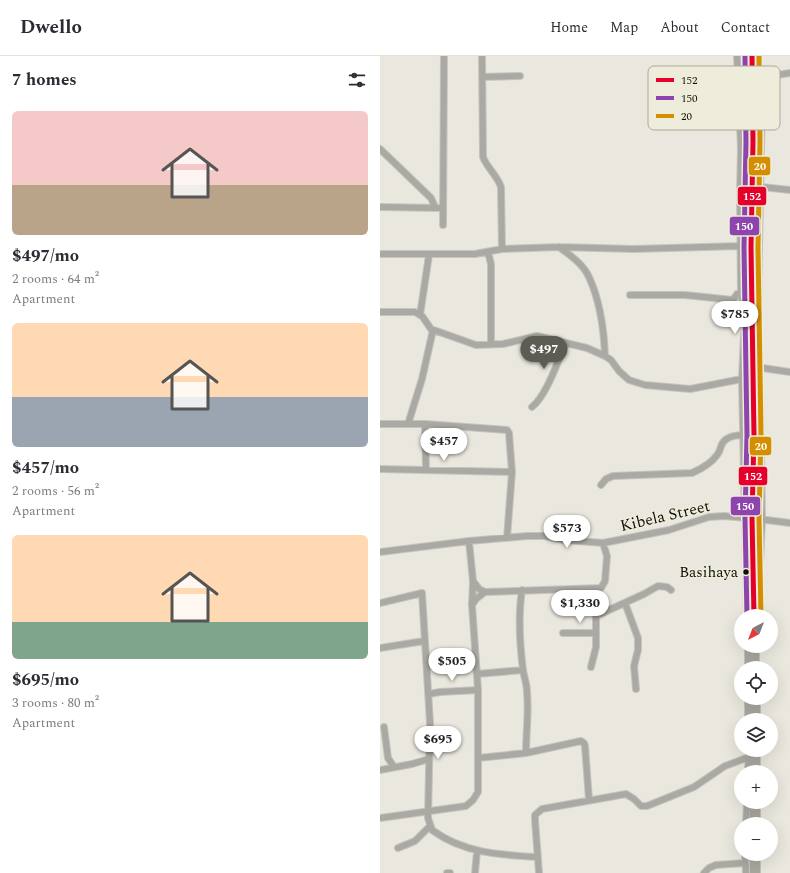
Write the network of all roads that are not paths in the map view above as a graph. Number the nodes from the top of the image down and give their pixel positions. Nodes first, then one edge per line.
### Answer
1 (444, 56) edge
2 (482, 56) edge
3 (737, 56) edge
4 (752, 56) edge
5 (757, 56) edge
6 (738, 66) edge
7 (752, 66) edge
8 (758, 66) edge
9 (790, 73) edge
10 (780, 75) edge
11 (520, 76) dead end
12 (482, 77) junction
13 (741, 130) edge
14 (754, 130) edge
15 (762, 130) edge
16 (380, 149) edge
17 (761, 187) junction
18 (790, 190) edge
19 (380, 207) edge
20 (435, 207) junction
21 (444, 209) junction
22 (443, 225) dead end
23 (740, 246) junction
24 (559, 247) junction
25 (751, 247) junction
26 (502, 249) junction
27 (488, 252) junction
28 (380, 254) edge
29 (429, 255) junction
30 (741, 293) junction
31 (630, 295) dead end
32 (380, 312) edge
33 (420, 314) junction
34 (751, 322) junction
35 (433, 330) junction
36 (566, 342) junction
37 (491, 345) junction
38 (604, 356) junction
39 (756, 367) junction
40 (790, 372) edge
41 (742, 379) junction
42 (753, 381) junction
43 (532, 406) dead end
44 (380, 424) edge
45 (408, 424) junction
46 (426, 424) junction
47 (749, 435) junction
48 (380, 469) edge
49 (426, 470) junction
50 (512, 472) junction
51 (601, 485) dead end
52 (753, 519) junction
53 (790, 522) edge
54 (508, 538) junction
55 (469, 541) junction
56 (603, 543) junction
57 (380, 552) edge
58 (473, 581) junction
59 (590, 589) junction
60 (522, 590) junction
61 (671, 590) dead end
62 (485, 592) junction
63 (380, 603) edge
64 (625, 603) junction
65 (472, 605) junction
66 (747, 609) edge
67 (754, 609) edge
68 (760, 609) edge
69 (596, 616) junction
70 (563, 633) dead end
71 (596, 633) junction
72 (424, 641) junction
73 (380, 648) edge
74 (591, 667) dead end
75 (523, 670) junction
76 (477, 674) junction
77 (636, 689) dead end
78 (478, 690) junction
79 (429, 694) junction
80 (384, 727) dead end
81 (526, 753) junction
82 (745, 757) edge
83 (478, 758) junction
84 (429, 759) junction
85 (394, 767) junction
86 (380, 770) edge
87 (589, 800) junction
88 (428, 812) junction
89 (380, 818) edge
90 (430, 826) junction
91 (398, 848) dead end
92 (477, 851) junction
93 (537, 857) junction
94 (755, 861) edge
95 (746, 863) joint
96 (475, 873) edge
97 (539, 873) edge
98 (704, 873) edge
99 (746, 873) edge
100 (755, 873) edge

1 - 21 street
2 - 12 street
3 - 6 street
4 - 7 highway
5 - 8 street
9 - 10 street
11 - 12 street
12 - 26 street
13 - 23 street
14 - 25 highway
15 - 17 street
16 - 20 street
17 - 18 street
17 - 39 street
19 - 20 street
20 - 21 street
21 - 22 street
23 - 24 street
23 - 25 street
23 - 30 street
24 - 26 street
24 - 38 street
25 - 34 highway
26 - 27 street
27 - 29 street
27 - 37 street
28 - 29 street
29 - 33 street
30 - 31 street
30 - 34 street
32 - 33 street
33 - 35 street
34 - 39 highway
34 - 41 street
35 - 37 street
35 - 45 street
36 - 37 street
36 - 38 street
36 - 43 street
38 - 41 street
39 - 40 street
39 - 42 highway
39 - 52 street
41 - 42 street
41 - 47 street
42 - 47 highway
44 - 45 street
45 - 46 street
46 - 49 street
46 - 50 street
47 - 51 street
47 - 52 highway
48 - 49 street
49 - 50 street
50 - 54 street
52 - 53 street, Kibela Street
52 - 56 street, Kibela Street
52 - 66 street
52 - 67 highway
52 - 68 street
54 - 55 street, Kibela Street
54 - 56 street, Kibela Street
55 - 57 street, Kibela Street
55 - 58 street
56 - 59 street
58 - 62 street
58 - 65 street
59 - 60 street
59 - 69 street
60 - 62 street
60 - 75 street
61 - 64 street
62 - 65 street
63 - 72 street
64 - 69 street
64 - 77 street
65 - 76 street
69 - 71 street
70 - 71 street
71 - 74 street
72 - 73 street
72 - 79 street
75 - 76 street
75 - 81 street
76 - 78 street
78 - 79 street
78 - 83 street
79 - 84 street
80 - 85 street
81 - 83 street
81 - 87 street
82 - 87 street
83 - 88 street
84 - 85 street
84 - 88 street
85 - 86 street
87 - 93 street
88 - 89 street
88 - 90 street
90 - 91 street
90 - 92 street
92 - 93 street
92 - 96 street
93 - 97 street
94 - 100 highway
95 - 98 street
95 - 99 street

